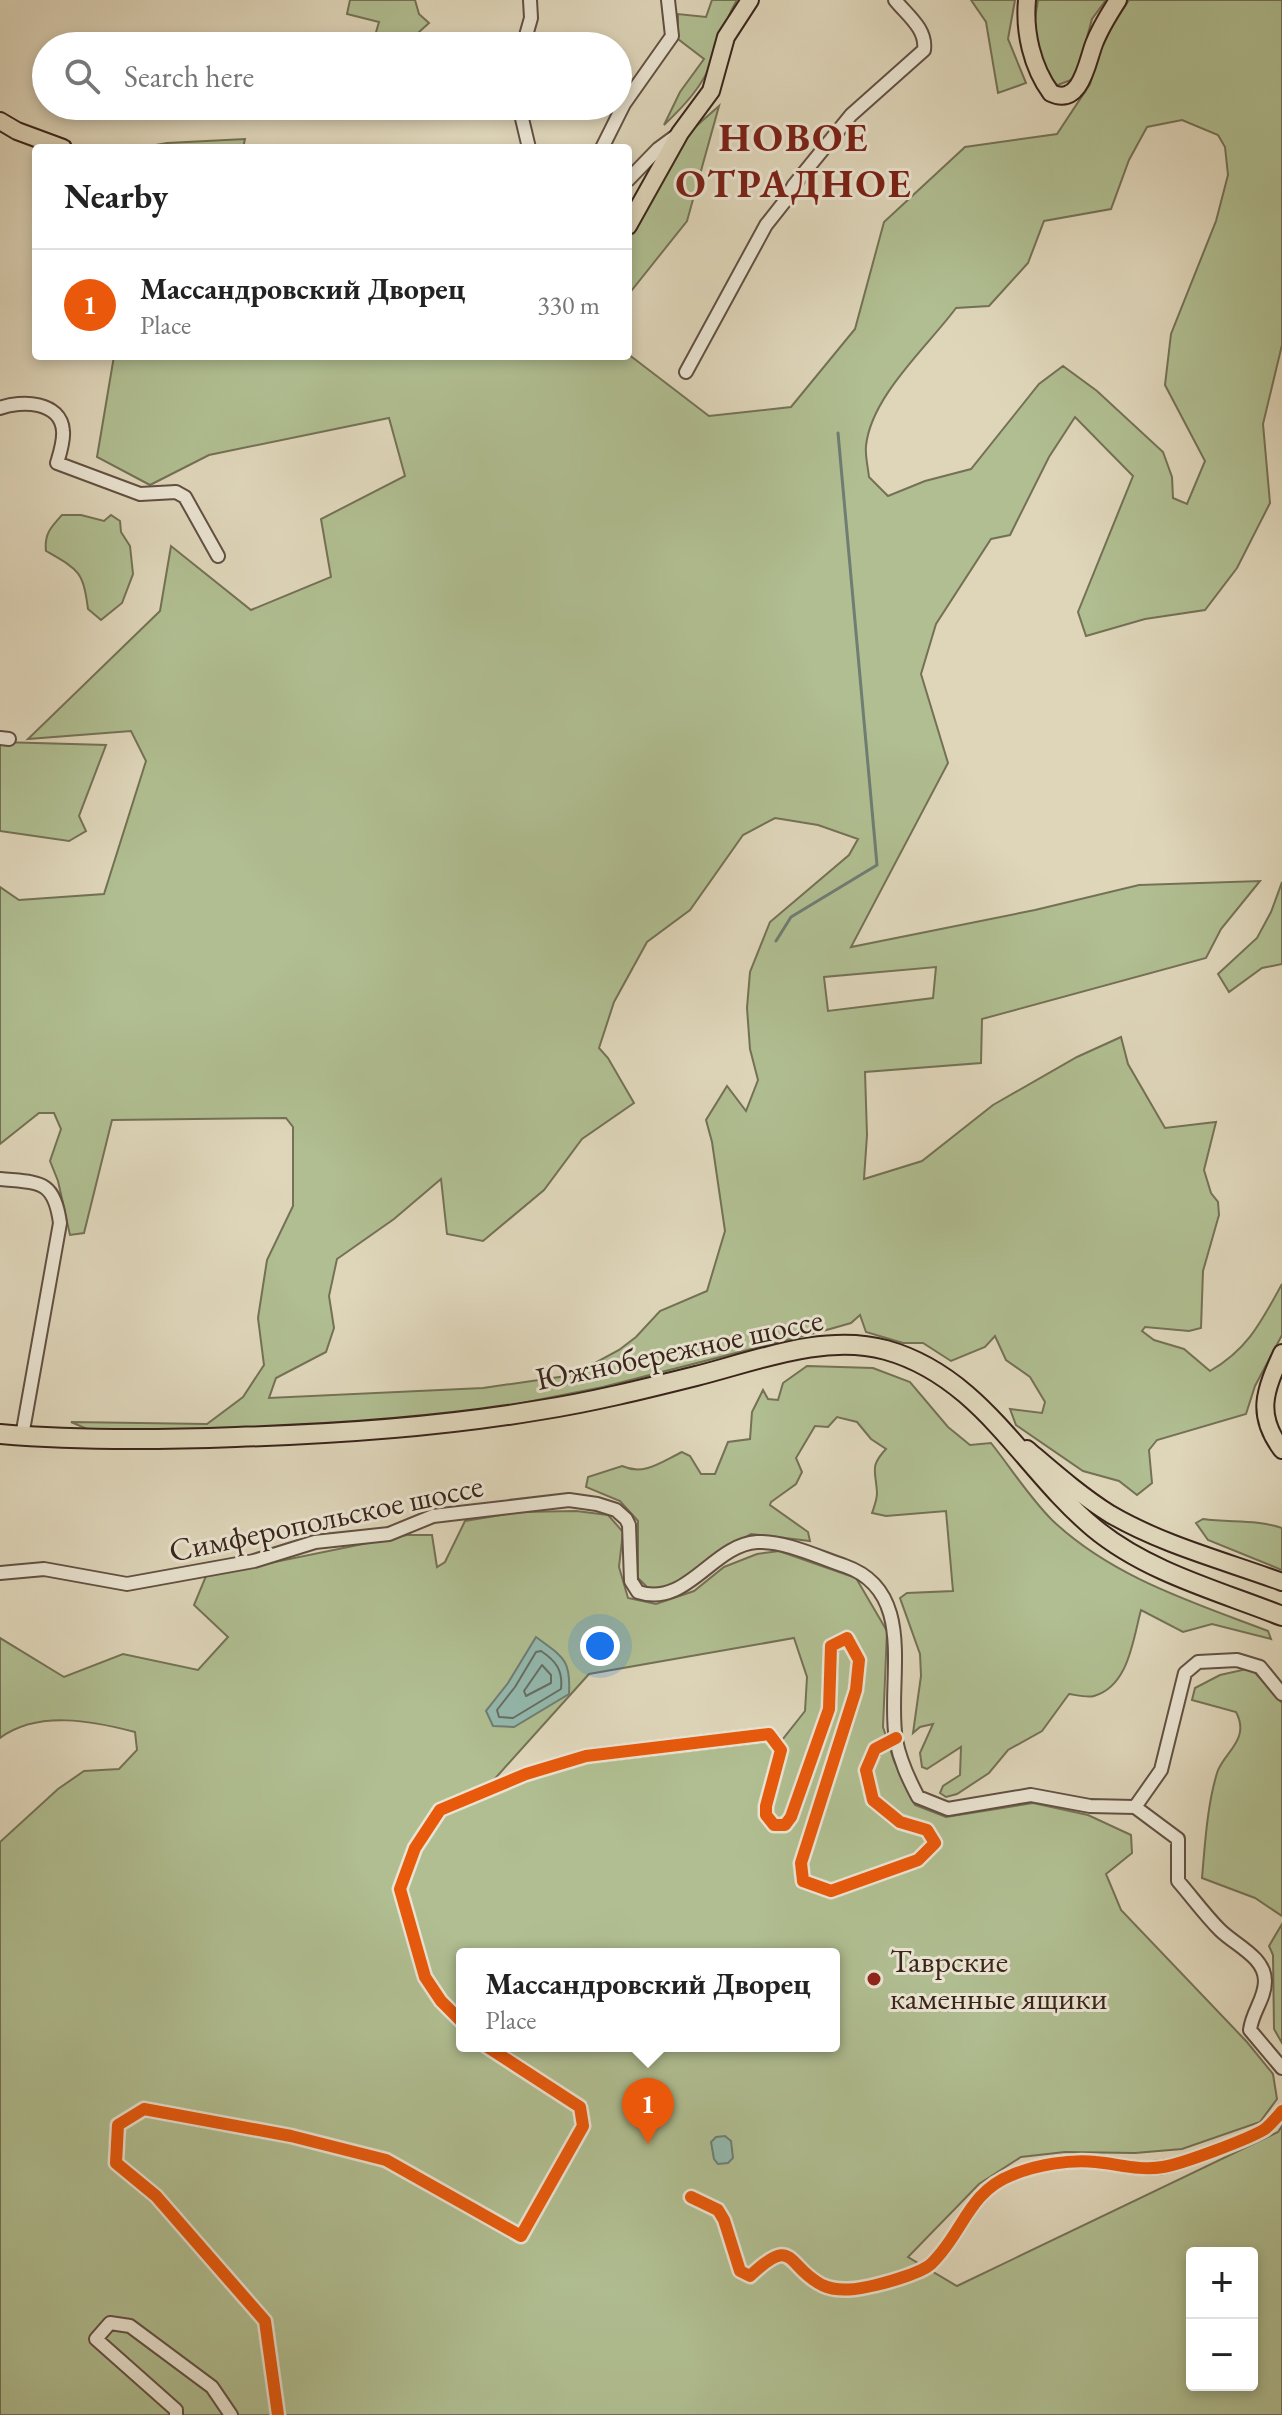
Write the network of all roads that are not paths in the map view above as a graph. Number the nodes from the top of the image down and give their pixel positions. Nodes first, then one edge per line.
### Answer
1 (530, 0) edge
2 (668, 0) edge
3 (895, 0) edge
4 (1027, 0) edge
5 (1118, 0) edge
6 (749, 2) edge
7 (527, 32) edge
8 (632, 93) edge
9 (522, 120) edge
10 (616, 120) edge
11 (0, 121) edge
12 (680, 133) junction
13 (52, 144) edge
14 (528, 144) edge
15 (604, 144) edge
16 (632, 176) edge
17 (632, 219) edge
18 (686, 372) dead end
19 (0, 408) edge
20 (218, 556) dead end
21 (0, 1179) edge
22 (1282, 1353) edge
23 (1003, 1428) junction
24 (10, 1437) edge
25 (49, 1442) junction
26 (1282, 1450) edge
27 (0, 1573) edge
28 (1282, 1582) edge
29 (1282, 1616) edge
30 (1282, 1624) edge
31 (1282, 1694) edge
32 (896, 1738) junction
33 (1135, 1807) junction
34 (456, 2016) edge
35 (495, 2052) edge
36 (1282, 2068) edge
37 (1282, 2111) edge
38 (691, 2197) dead end
39 (176, 2415) edge
40 (231, 2415) edge
41 (278, 2415) edge

1 - 7 street
2 - 8 street
3 - 18 street
4 - 5 main road
6 - 12 main road
9 - 14 street
10 - 15 street
11 - 13 main road
12 - 16 street
12 - 17 main road
19 - 20 street
21 - 24 street
22 - 26 main road
23 - 25 highway, Южнобережное шоссе
23 - 28 main road
23 - 29 highway, Южнобережное шоссе
24 - 25 highway, Южнобережное шоссе
25 - 30 highway, Южнобережное шоссе
27 - 32 street, Симферопольское шоссе
31 - 33 street
32 - 33 street, Симферопольское шоссе
32 - 34 street
33 - 36 street
35 - 41 street
37 - 38 street
39 - 40 street

